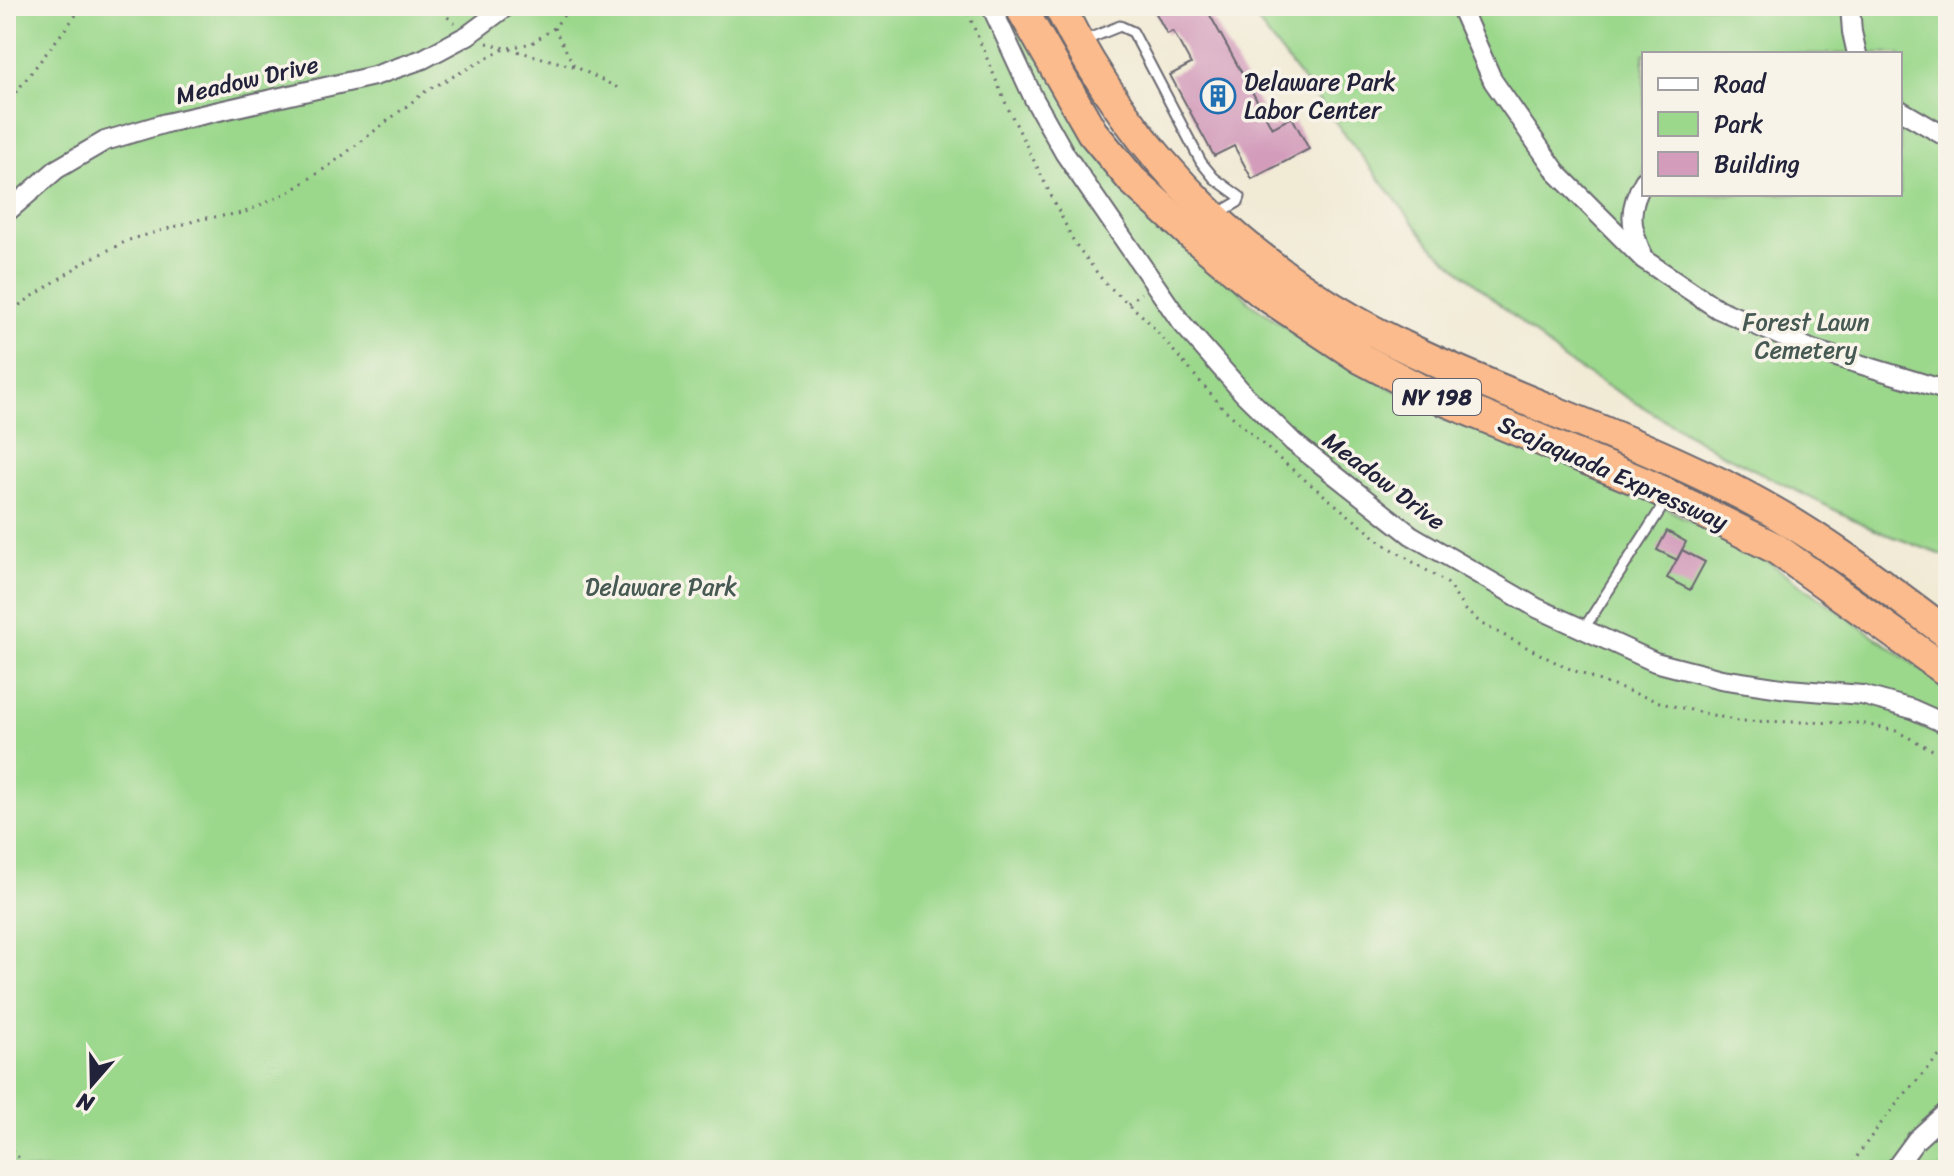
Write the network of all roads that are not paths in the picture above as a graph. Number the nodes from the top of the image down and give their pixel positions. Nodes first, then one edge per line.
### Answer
1 (507, 6) edge
2 (991, 6) edge
3 (1020, 6) edge
4 (1059, 6) edge
5 (1460, 6) edge
6 (1850, 6) edge
7 (1078, 44) junction
8 (1857, 52) edge
9 (1902, 111) edge
10 (1948, 138) edge
11 (1642, 185) edge
12 (6, 213) edge
13 (1213, 217) junction
14 (1643, 259) junction
15 (1948, 391) edge
16 (1670, 495) junction
17 (1873, 577) junction
18 (1948, 617) edge
19 (1583, 631) junction
20 (1948, 634) edge
21 (1948, 672) edge
22 (1948, 725) edge
23 (1948, 1111) edge
24 (1894, 1170) edge

1 - 12 street, Meadow Drive
2 - 19 street, Meadow Drive
3 - 16 highway, Scajaquada Expressway / NY 198
4 - 7 highway, Scajaquada Expressway / NY 198
5 - 14 street
6 - 8 street
7 - 13 highway, Scajaquada Expressway / NY 198
7 - 13 lane
9 - 10 street
11 - 14 street
13 - 17 highway, Scajaquada Expressway / NY 198
14 - 15 street
16 - 19 lane
16 - 21 highway, Scajaquada Expressway / NY 198
17 - 18 highway
17 - 20 highway, Scajaquada Expressway / NY 198
19 - 22 street, Meadow Drive
23 - 24 street

